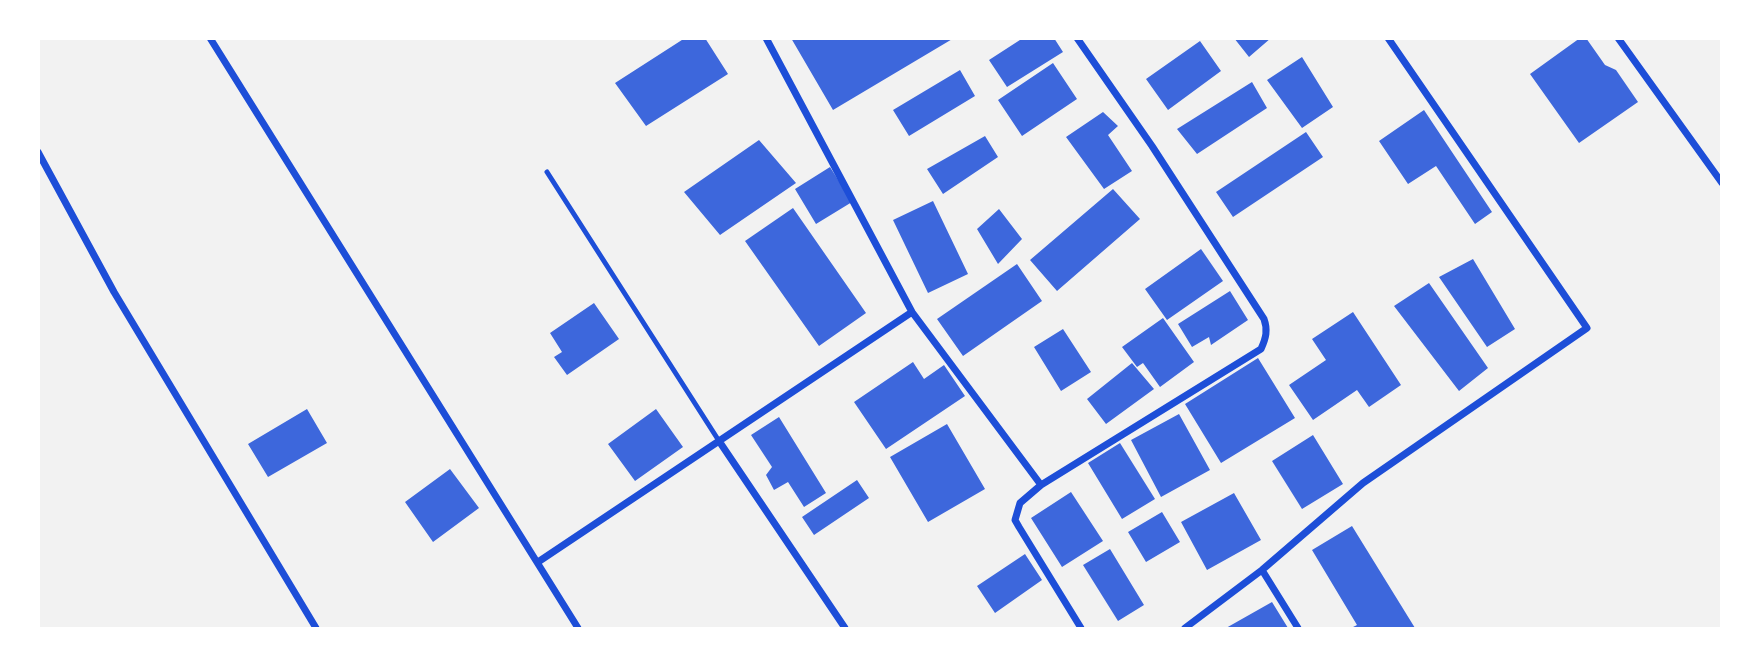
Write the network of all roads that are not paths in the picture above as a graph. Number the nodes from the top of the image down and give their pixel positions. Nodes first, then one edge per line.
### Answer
1 (210, 38) edge
2 (766, 38) edge
3 (1077, 38) edge
4 (1388, 38) edge
5 (1618, 38) edge
6 (38, 152) edge
7 (547, 172) dead end
8 (1721, 183) edge
9 (912, 312) junction
10 (719, 442) junction
11 (1041, 485) junction
12 (538, 562) junction
13 (1262, 570) junction
14 (316, 628) edge
15 (578, 628) edge
16 (845, 628) edge
17 (1081, 628) edge
18 (1185, 628) edge
19 (1298, 628) edge

1 - 12 street
2 - 9 street
3 - 11 street
4 - 13 street
5 - 8 street
6 - 14 street
7 - 10 lane
9 - 10 street
9 - 11 street
10 - 12 street
10 - 16 street
11 - 17 street
12 - 15 street
13 - 18 street
13 - 19 street

